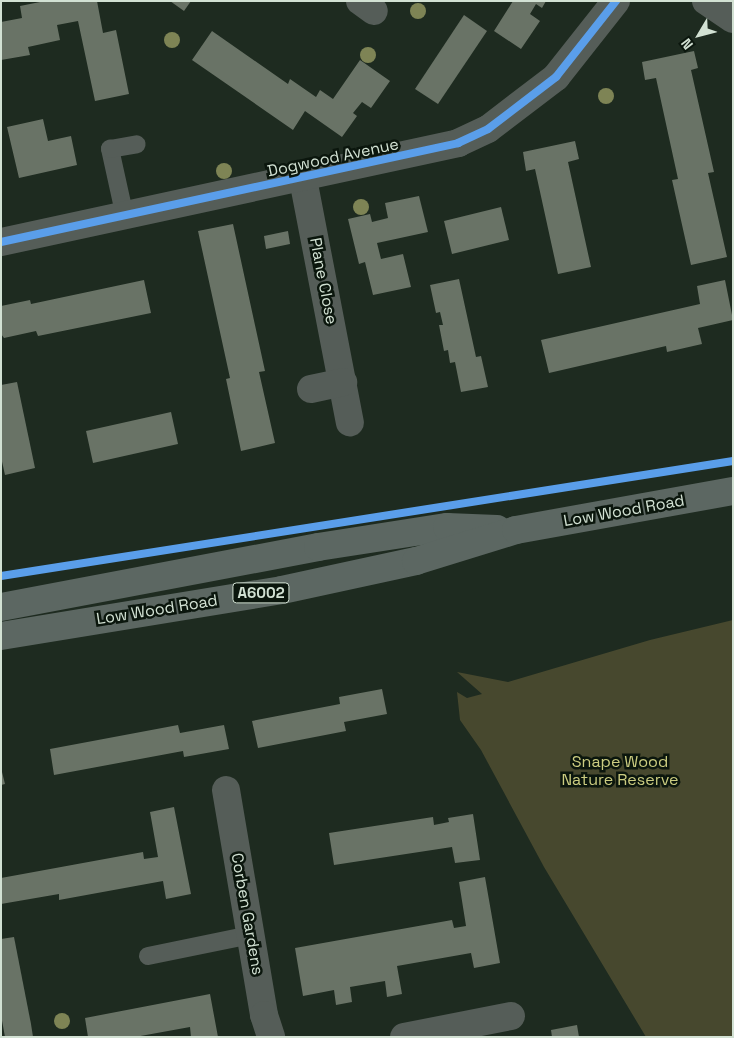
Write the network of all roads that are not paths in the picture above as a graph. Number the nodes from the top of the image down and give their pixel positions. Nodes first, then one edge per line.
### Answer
1 (616, 1) edge
2 (706, 1) edge
3 (733, 19) edge
4 (137, 144) dead end
5 (303, 179) junction
6 (125, 217) junction
7 (1, 242) edge
8 (343, 382) junction
9 (311, 389) dead end
10 (350, 422) dead end
11 (733, 491) edge
12 (516, 530) junction
13 (1, 607) edge
14 (1, 636) edge
15 (226, 790) dead end
16 (250, 935) junction
17 (148, 956) dead end
18 (511, 1016) dead end
19 (271, 1037) edge
20 (404, 1037) edge

1 - 5 street, Dogwood Avenue
2 - 3 street
4 - 6 lane
5 - 6 street, Dogwood Avenue
5 - 8 street, Plane Close
6 - 7 street, Dogwood Avenue
8 - 9 street
8 - 10 street, Plane Close
11 - 12 main road, Low Wood Road / A6002
12 - 13 main road, Low Wood Road / A6002
12 - 14 main road, Low Wood Road / A6002
15 - 16 street, Corben Gardens
16 - 17 lane
16 - 19 street, Corben Gardens
18 - 20 street

